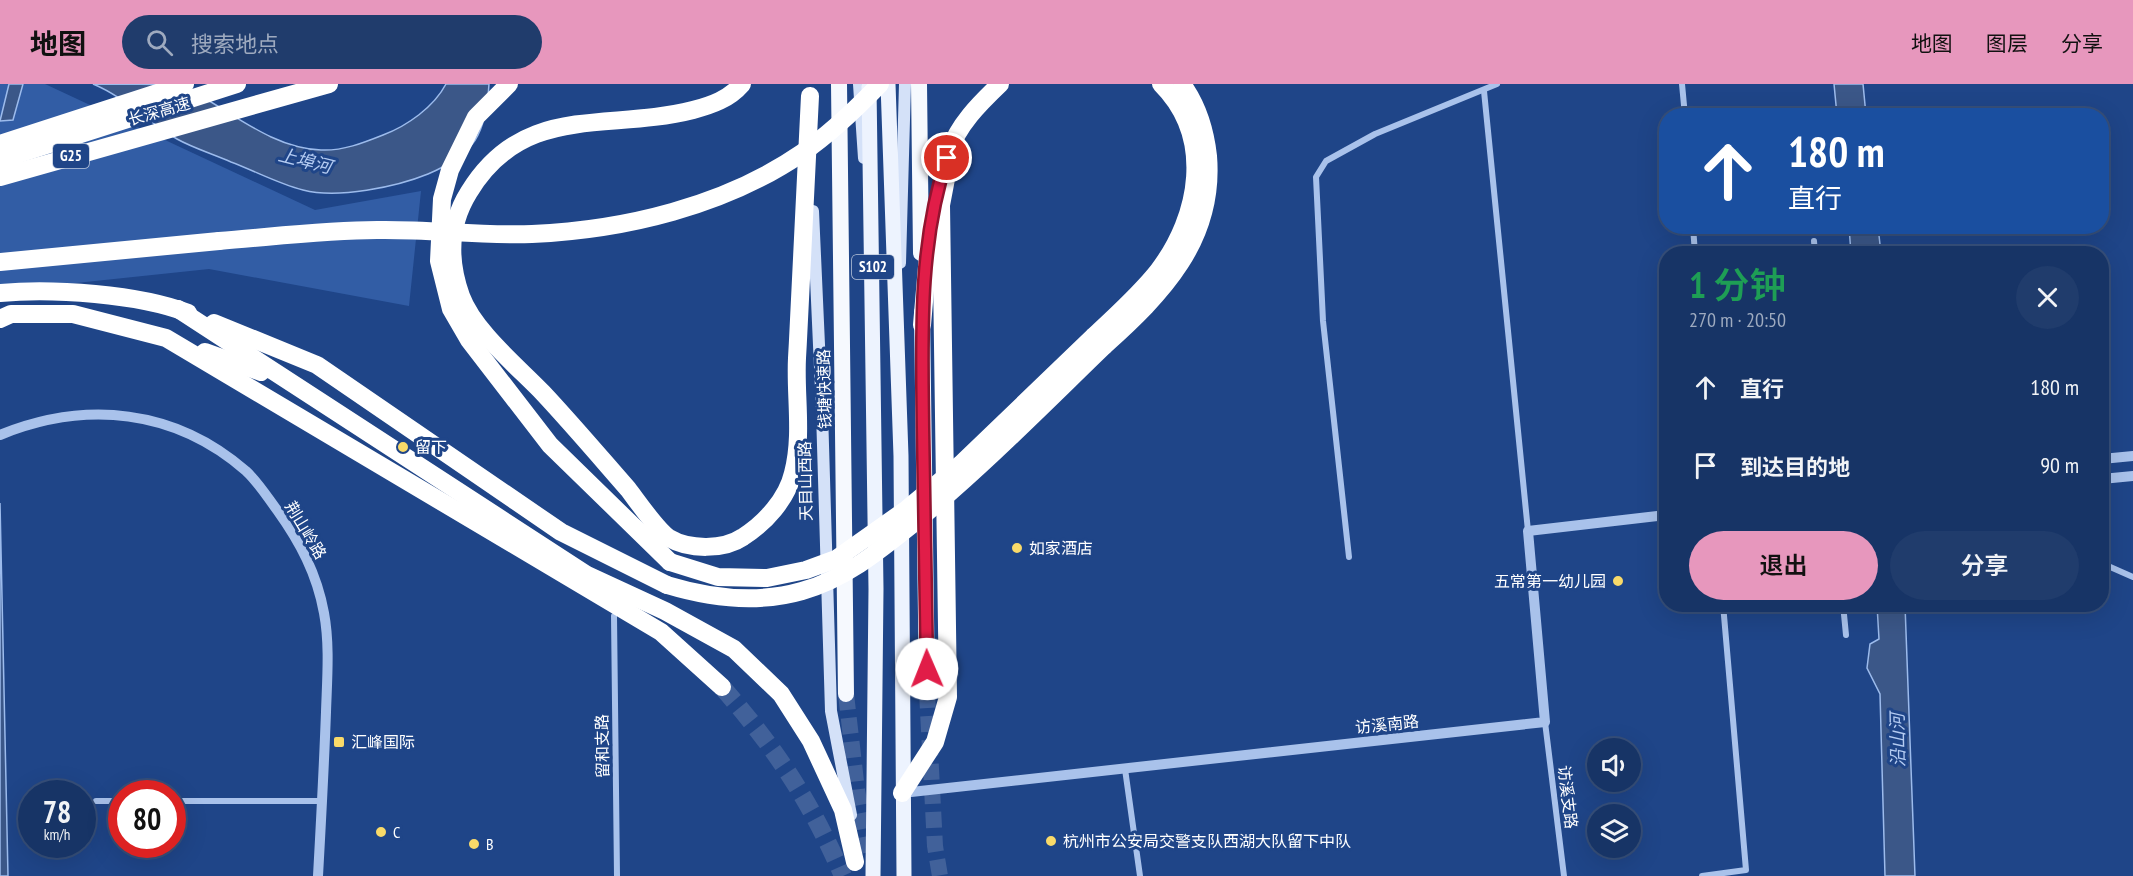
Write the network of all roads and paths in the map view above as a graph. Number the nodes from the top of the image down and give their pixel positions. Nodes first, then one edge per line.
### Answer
1 (185, 84) edge
2 (237, 84) edge
3 (329, 84) edge
4 (509, 84) edge
5 (742, 84) edge
6 (839, 84) edge
7 (859, 84) edge
8 (869, 84) edge
9 (880, 84) edge
10 (888, 84) edge
11 (905, 84) edge
12 (920, 84) edge
13 (999, 84) edge
14 (1161, 84) edge
15 (1182, 84) edge
16 (1497, 84) edge
17 (1682, 84) edge
18 (810, 90) edge
19 (1484, 91) junction
20 (1684, 108) edge
21 (115, 114) junction
22 (953, 142) junction
23 (0, 144) edge
24 (0, 160) edge
25 (0, 177) edge
26 (872, 226) junction
27 (1814, 241) dead end
28 (1814, 246) edge
29 (0, 262) edge
30 (0, 293) edge
31 (178, 309) junction
32 (5, 316) edge
33 (922, 325) junction
34 (166, 338) junction
35 (1099, 341) junction
36 (896, 363) junction
37 (290, 382) junction
38 (0, 435) edge
39 (2133, 456) edge
40 (2109, 458) edge
41 (2133, 476) edge
42 (2109, 478) edge
43 (1659, 516) edge
44 (1528, 531) junction
45 (1348, 557) dead end
46 (2109, 566) edge
47 (2133, 577) edge
48 (1724, 612) edge
49 (1844, 612) edge
50 (614, 616) dead end
51 (1846, 635) dead end
52 (722, 687) tunnel mouth
53 (927, 692) tunnel mouth
54 (846, 694) tunnel mouth
55 (1545, 722) junction
56 (1125, 769) junction
57 (902, 793) junction
58 (96, 801) dead end
59 (108, 801) edge
60 (186, 801) edge
61 (322, 801) junction
62 (855, 869) edge
63 (318, 876) edge
64 (616, 876) edge
65 (873, 876) edge
66 (904, 876) edge
67 (1140, 876) edge
68 (1564, 876) edge
69 (1702, 876) edge

1 - 21 highway
2 - 21 highway, 长深高速 / G25
3 - 25 highway, 长深高速 / G25
4 - 35 highway, bridge
5 - 18 highway
6 - 54 highway, 钱塘快速路
7 - 26 main road
8 - 26 main road, S102
9 - 29 highway, bridge
10 - 36 main road, S102
11 - 36 main road
12 - 33 highway
13 - 22 highway
14 - 35 highway
15 - 35 highway
16 - 19 street
17 - 20 street
18 - 62 main road, 天目山西路
19 - 44 street
19 - 45 street
21 - 23 highway
21 - 24 highway, 长深高速 / G25
22 - 33 highway
22 - 57 highway
26 - 65 main road, S102
27 - 28 street
30 - 31 highway
31 - 35 highway, bridge
31 - 37 highway
32 - 34 highway
33 - 53 highway
34 - 37 highway
34 - 52 highway
36 - 57 main road, S102
37 - 62 highway
38 - 61 street, 荆山岭路
39 - 40 street
41 - 42 street
43 - 44 street
44 - 55 street
46 - 47 street
48 - 69 street
49 - 51 street
50 - 64 street, 留和支路
55 - 56 street, 访溪南路
55 - 68 street, 访溪支路
56 - 57 street, 访溪南路
56 - 67 street
57 - 66 main road, S102
58 - 59 street
60 - 61 street
61 - 63 street, 荆山岭路

